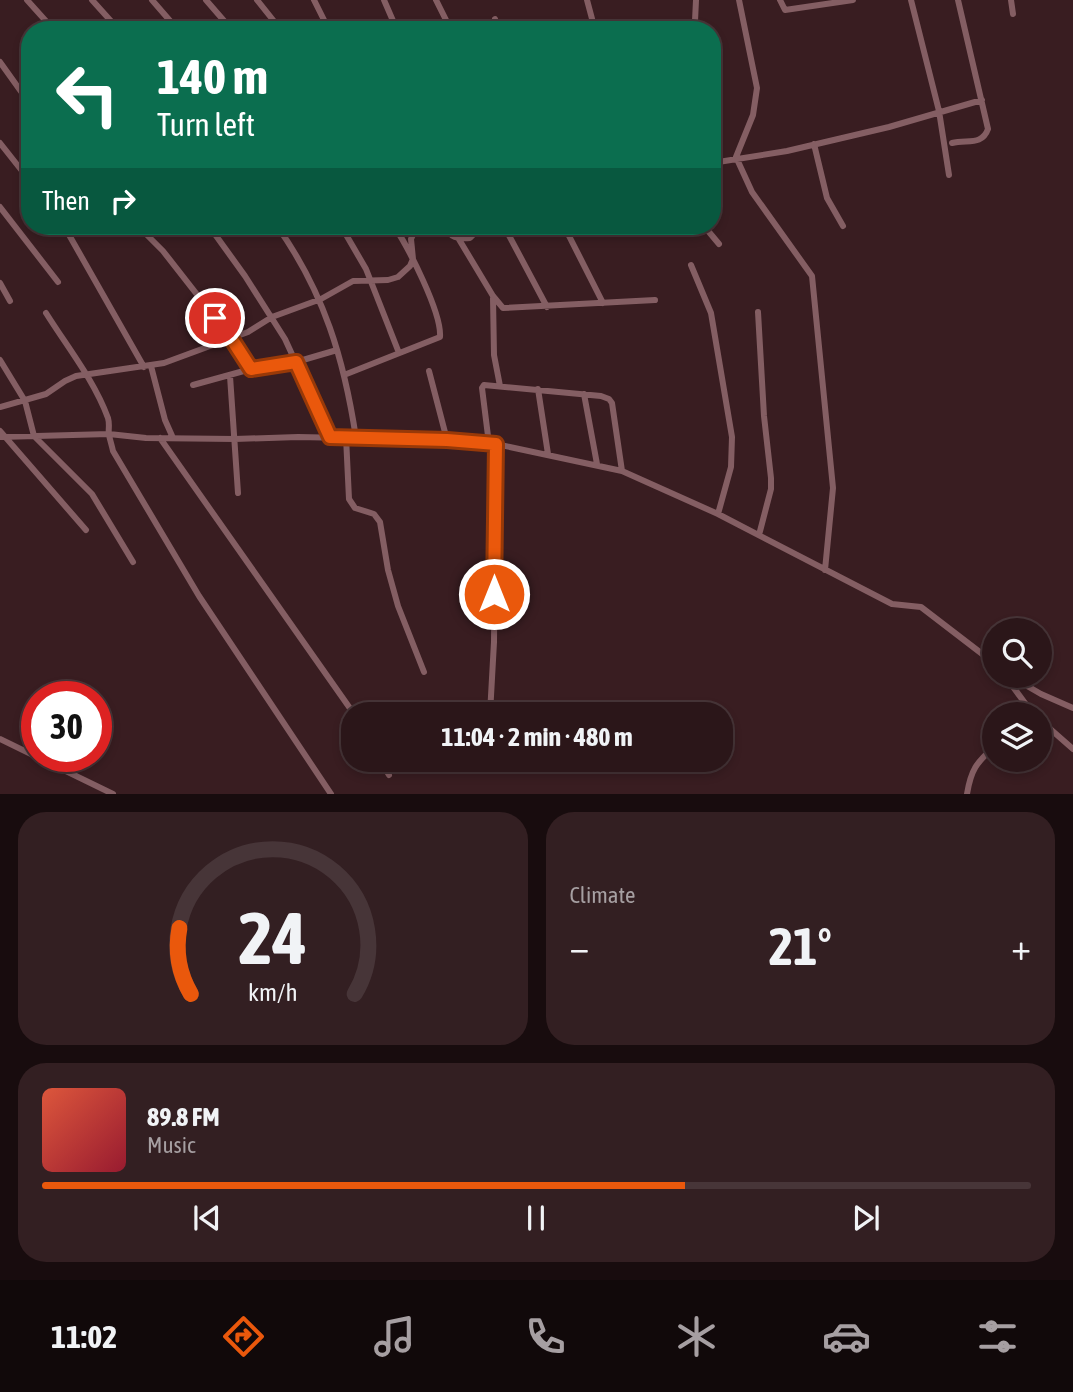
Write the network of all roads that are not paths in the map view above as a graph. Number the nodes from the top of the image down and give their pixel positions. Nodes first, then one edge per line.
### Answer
1 (27, 0) edge
2 (92, 0) edge
3 (152, 0) edge
4 (206, 0) edge
5 (257, 0) edge
6 (314, 0) edge
7 (384, 0) edge
8 (436, 0) edge
9 (587, 0) edge
10 (695, 0) edge
11 (739, 0) edge
12 (780, 0) edge
13 (853, 0) edge
14 (911, 0) edge
15 (958, 0) edge
16 (1011, 0) edge
17 (1013, 14) dead end
18 (46, 21) edge
19 (111, 21) edge
20 (170, 21) edge
21 (224, 21) edge
22 (274, 21) edge
23 (324, 21) edge
24 (393, 21) edge
25 (446, 21) edge
26 (593, 21) edge
27 (695, 21) edge
28 (0, 62) edge
29 (21, 91) edge
30 (982, 100) junction
31 (939, 111) junction
32 (0, 142) edge
33 (952, 143) dead end
34 (814, 144) junction
35 (736, 157) junction
36 (721, 161) edge
37 (21, 169) edge
38 (949, 176) dead end
39 (0, 207) edge
40 (843, 226) dead end
41 (21, 234) edge
42 (22, 235) edge
43 (69, 235) edge
44 (147, 235) edge
45 (215, 235) edge
46 (283, 235) edge
47 (346, 235) edge
48 (399, 235) edge
49 (413, 235) edge
50 (451, 235) edge
51 (456, 235) edge
52 (474, 235) edge
53 (509, 235) edge
54 (569, 235) edge
55 (712, 235) edge
56 (458, 239) junction
57 (719, 244) dead end
58 (413, 259) junction
59 (691, 265) dead end
60 (369, 281) junction
61 (58, 282) dead end
62 (0, 283) edge
63 (493, 296) junction
64 (321, 299) junction
65 (655, 300) dead end
66 (10, 301) dead end
67 (603, 303) junction
68 (547, 307) junction
69 (758, 312) dead end
70 (46, 313) dead end
71 (272, 317) junction
72 (231, 338) junction
73 (337, 350) junction
74 (399, 354) junction
75 (0, 360) edge
76 (296, 362) junction
77 (148, 366) junction
78 (251, 369) junction
79 (429, 371) dead end
80 (344, 375) junction
81 (88, 376) junction
82 (230, 376) junction
83 (192, 385) dead end
84 (500, 386) junction
85 (538, 389) junction
86 (584, 394) junction
87 (25, 401) junction
88 (0, 407) edge
89 (109, 434) junction
90 (2, 435) edge
91 (34, 436) junction
92 (330, 437) junction
93 (346, 437) junction
94 (160, 438) junction
95 (173, 438) junction
96 (356, 438) junction
97 (235, 439) junction
98 (447, 440) junction
99 (493, 444) junction
100 (548, 454) junction
101 (597, 464) junction
102 (622, 471) junction
103 (238, 492) dead end
104 (718, 514) junction
105 (86, 530) dead end
106 (759, 535) junction
107 (133, 562) dead end
108 (825, 570) junction
109 (982, 654) edge
110 (424, 672) dead end
111 (1030, 688) edge
112 (346, 702) edge
113 (491, 702) edge
114 (1073, 708) edge
115 (1052, 731) edge
116 (0, 739) edge
117 (1073, 749) edge
118 (982, 757) edge
119 (387, 772) edge
120 (389, 775) dead end
121 (113, 793) edge
122 (331, 793) edge
123 (967, 793) edge

1 - 18 street
2 - 19 street
3 - 20 street
4 - 21 street
5 - 22 street
6 - 23 street
7 - 24 street
8 - 25 street
9 - 26 street
10 - 27 street
11 - 35 street
12 - 13 street
14 - 31 street
15 - 30 street
16 - 17 street
28 - 29 street
30 - 31 street
30 - 33 street
31 - 34 street
31 - 38 street
32 - 37 street
34 - 35 street
34 - 40 street
35 - 36 street
35 - 108 street
39 - 41 street
42 - 61 street
43 - 77 street
44 - 72 street
45 - 71 street
46 - 64 street
47 - 60 street
48 - 58 street
49 - 58 street
50 - 56 street
51 - 56 street
52 - 56 street
53 - 68 street
54 - 67 street
55 - 57 street
56 - 63 street
58 - 60 street
58 - 74 street
59 - 104 street
60 - 64 street
60 - 74 street
62 - 66 street
63 - 68 street
63 - 84 street
64 - 71 street
64 - 73 street
65 - 67 street
67 - 68 street
69 - 106 street
70 - 81 street
71 - 72 street
71 - 76 street
72 - 77 street
72 - 78 street
73 - 76 street
73 - 80 street
74 - 80 street
75 - 87 street
76 - 78 street
76 - 92 street
77 - 81 street
77 - 95 street
78 - 82 street
79 - 98 street
80 - 96 street
81 - 87 street
81 - 89 street
82 - 83 street
82 - 97 street
84 - 85 street
84 - 99 street
85 - 86 street
85 - 100 street
86 - 101 street
86 - 102 street
87 - 88 street
87 - 91 street
89 - 91 street
89 - 94 street
89 - 122 street
90 - 91 street
90 - 105 street
91 - 107 street
92 - 93 street
92 - 97 street
93 - 96 street
93 - 110 street
94 - 95 street
94 - 112 street
95 - 97 street
96 - 98 street
97 - 103 street
98 - 99 street
99 - 100 street
99 - 113 street
100 - 101 street
101 - 102 street
102 - 104 street
104 - 106 street
106 - 108 street
108 - 109 street
111 - 114 street
115 - 117 street
116 - 121 street
118 - 123 street
119 - 120 street

